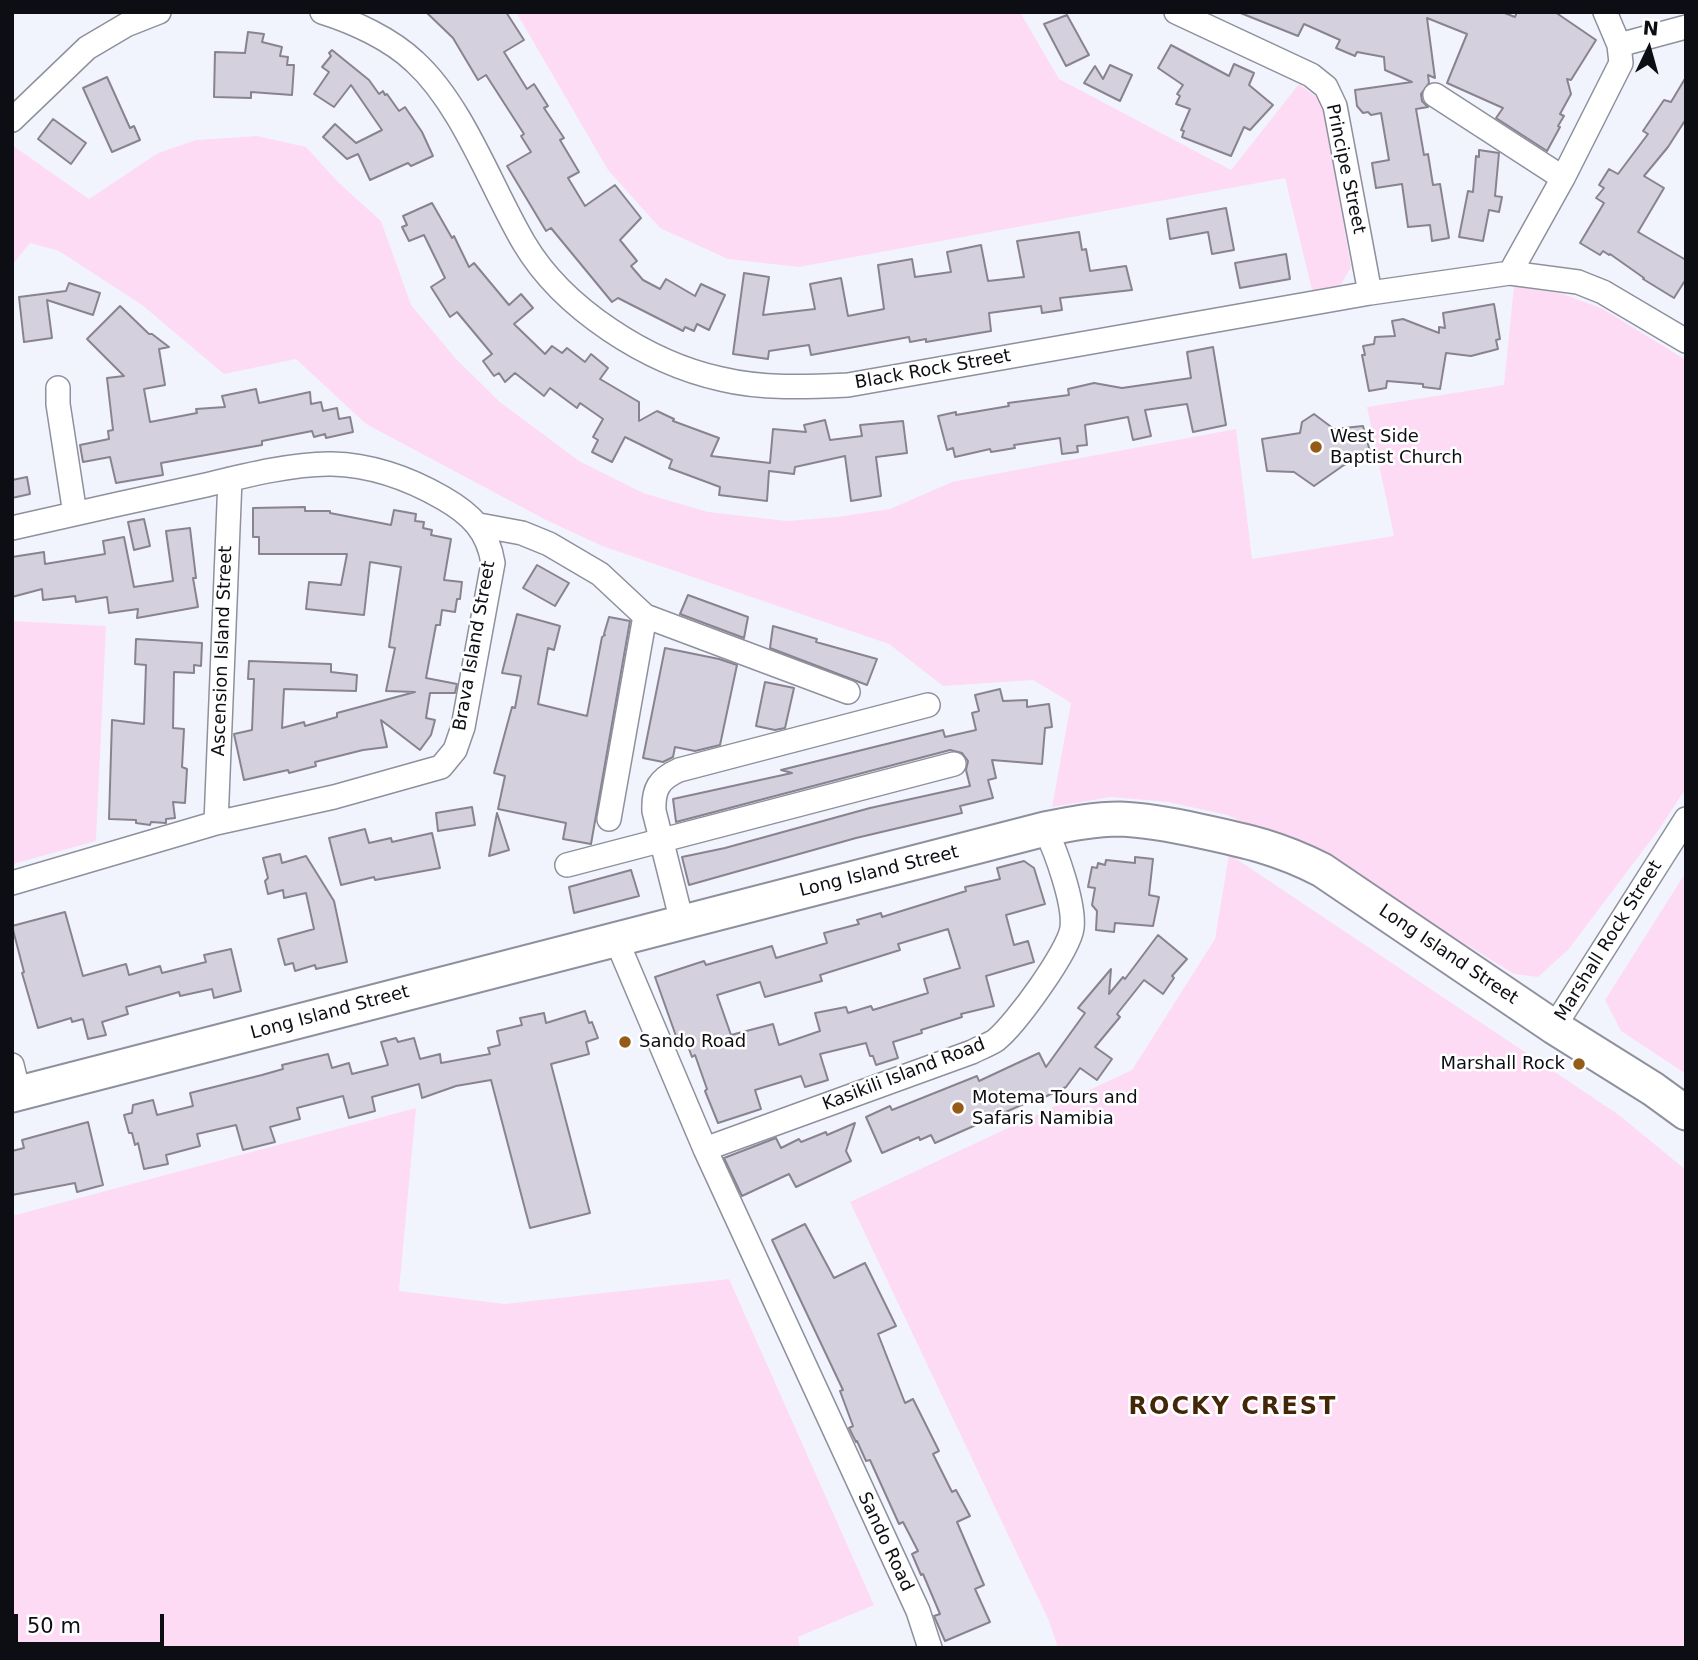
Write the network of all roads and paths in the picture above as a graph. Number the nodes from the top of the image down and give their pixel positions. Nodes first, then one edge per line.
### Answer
1 (159, 12) edge
2 (322, 12) edge
3 (1176, 12) edge
4 (1605, 12) edge
5 (1686, 27) edge
6 (1619, 45) junction
7 (1435, 95) dead end
8 (12, 119) edge
9 (1563, 178) junction
10 (1510, 273) junction
11 (1370, 293) junction
12 (1686, 341) edge
13 (58, 388) dead end
14 (230, 479) junction
15 (75, 514) junction
16 (479, 525) junction
17 (12, 528) edge
18 (645, 616) junction
19 (848, 692) dead end
20 (928, 705) dead end
21 (954, 764) dead end
22 (609, 819) dead end
23 (1686, 820) edge
24 (216, 823) junction
25 (1045, 829) junction
26 (663, 842) junction
27 (567, 865) dead end
28 (12, 883) edge
29 (682, 922) junction
30 (616, 939) junction
31 (1554, 1027) junction
32 (14, 1085) edge
33 (1686, 1113) edge
34 (705, 1149) junction
35 (930, 1648) edge

1 - 8 street
2 - 11 street, Black Rock Street
3 - 11 street, Principe Street
4 - 6 street
5 - 6 street
6 - 9 street
7 - 9 street
9 - 10 street
10 - 11 street, Black Rock Street
10 - 12 street, Black Rock Street
13 - 15 street
14 - 15 street, Brava Island Street
14 - 16 street, Brava Island Street
14 - 24 street, Ascension Island Street
15 - 17 street, Brava Island Street
16 - 18 street
16 - 24 street, Brava Island Street
18 - 19 street
18 - 22 street
20 - 26 street
21 - 26 street
23 - 31 street, Marshall Rock Street
24 - 28 street, Brava Island Street
25 - 29 street, Long Island Street
25 - 31 street, Long Island Street
25 - 34 street, Kasikili Island Road
26 - 27 street
26 - 29 street
29 - 30 street, Long Island Street
30 - 32 street, Long Island Street
30 - 34 street, Sando Road
31 - 33 street, Long Island Street
34 - 35 street, Sando Road

